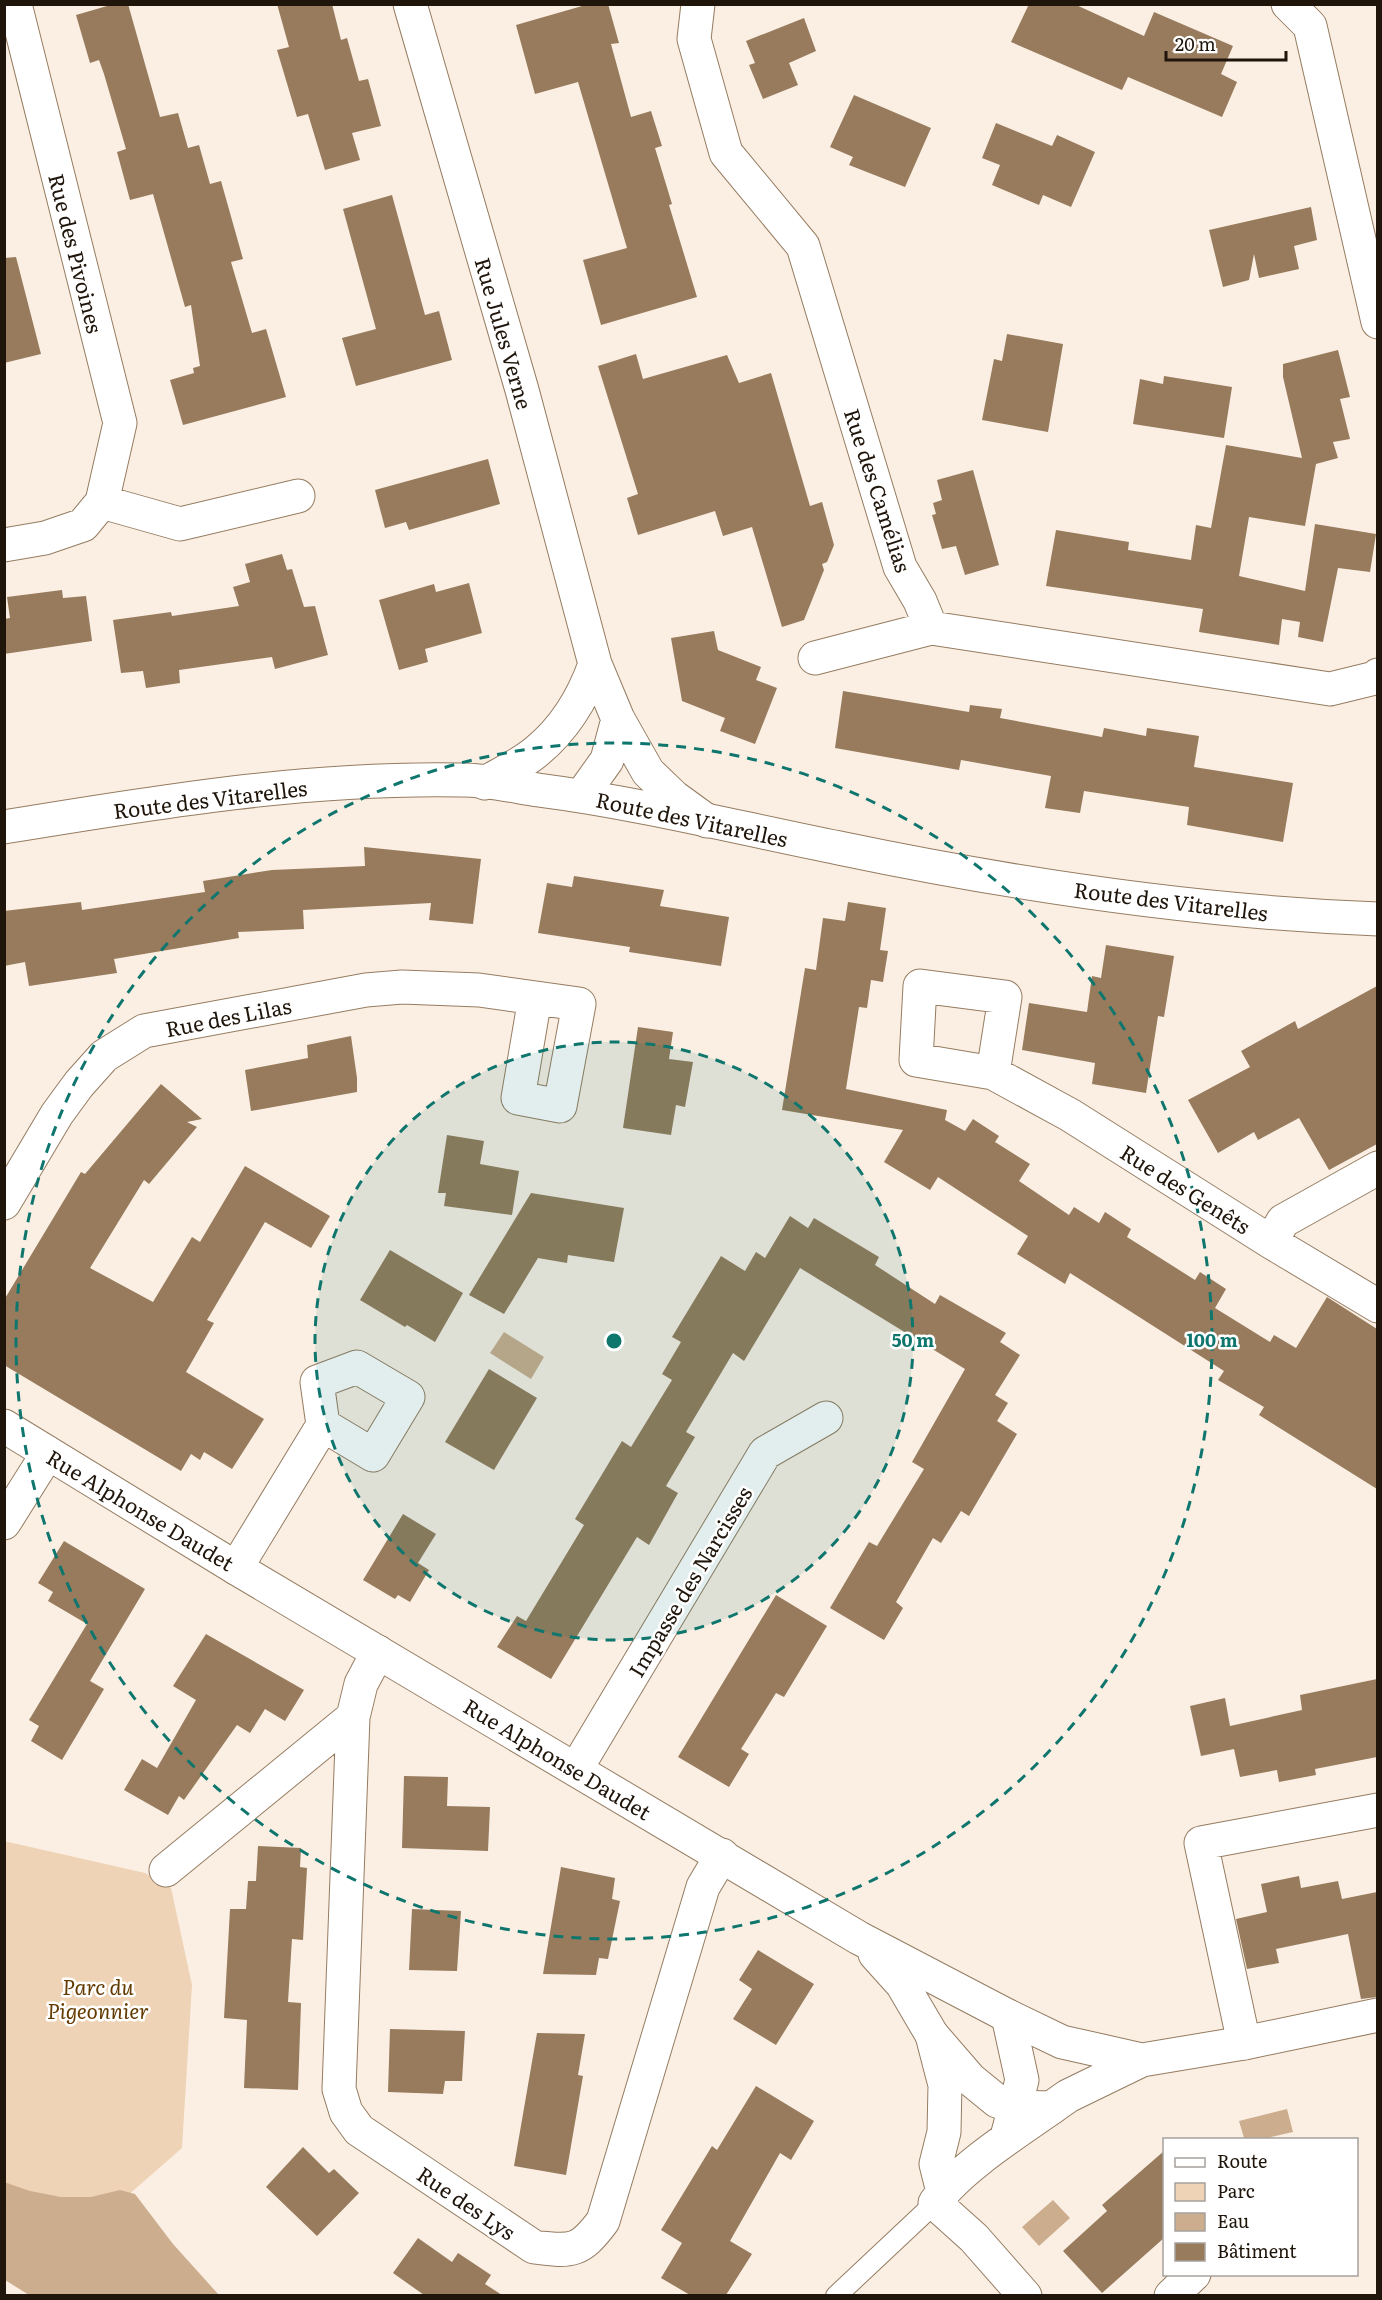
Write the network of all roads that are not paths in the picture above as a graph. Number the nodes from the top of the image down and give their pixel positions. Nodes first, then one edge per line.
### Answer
1 (15, 4) edge
2 (410, 4) edge
3 (698, 4) edge
4 (1288, 4) edge
5 (1377, 322) edge
6 (298, 496) dead end
7 (102, 502) junction
8 (4, 545) edge
9 (930, 628) junction
10 (815, 658) dead end
11 (595, 664) junction
12 (1377, 675) edge
13 (618, 720) junction
14 (485, 783) junction
15 (582, 795) junction
16 (707, 821) junction
17 (4, 827) edge
18 (1377, 919) edge
19 (535, 998) dead end
20 (993, 1072) dead end
21 (1377, 1168) edge
22 (4, 1203) edge
23 (1270, 1242) junction
24 (1377, 1306) edge
25 (826, 1418) dead end
26 (323, 1425) dead end
27 (4, 1426) edge
28 (48, 1452) junction
29 (4, 1523) edge
30 (236, 1568) junction
31 (378, 1652) junction
32 (353, 1717) junction
33 (576, 1769) junction
34 (1377, 1810) edge
35 (722, 1855) junction
36 (166, 1870) dead end
37 (859, 1938) junction
38 (1377, 2015) edge
39 (1008, 2016) junction
40 (932, 2035) junction
41 (1244, 2043) junction
42 (1142, 2060) junction
43 (1015, 2108) junction
44 (1051, 2108) junction
45 (1006, 2140) junction
46 (939, 2198) junction
47 (1192, 2276) edge
48 (836, 2295) edge
49 (1026, 2295) edge
50 (1171, 2295) edge

1 - 7 street, Rue des Pivoines
2 - 11 street, Rue Jules Verne
3 - 9 street, Rue des Camélias
4 - 5 street
6 - 7 street
7 - 8 street
9 - 10 street
9 - 12 street
11 - 13 street, Rue Jules Verne
11 - 14 street
13 - 15 street
13 - 16 street, Rue Jules Verne
14 - 15 street, Route des Vitarelles
14 - 17 street, Route des Vitarelles
15 - 16 street, Route des Vitarelles
16 - 18 street, Route des Vitarelles
19 - 22 street, Rue des Lilas
20 - 23 street, Rue des Genêts
21 - 23 street
23 - 24 street, Rue des Genêts
25 - 33 street, Impasse des Narcisses
26 - 30 street
27 - 28 street, Rue Alphonse Daudet
28 - 29 street
28 - 30 street, Rue Alphonse Daudet
30 - 31 street, Rue Alphonse Daudet
31 - 32 street, Rue des Lys
31 - 33 street, Rue Alphonse Daudet
32 - 35 street, Rue des Lys
32 - 36 street
33 - 35 street, Rue Alphonse Daudet
34 - 41 street
35 - 37 street, Rue Alphonse Daudet
37 - 39 street, Rue Alphonse Daudet
37 - 40 street
38 - 41 street
39 - 42 street, Rue Alphonse Daudet
39 - 43 street
40 - 43 street
40 - 46 street
41 - 42 street
42 - 44 street
43 - 44 street
43 - 45 street
44 - 45 street
45 - 46 street
46 - 48 lane
46 - 49 street
47 - 50 street

